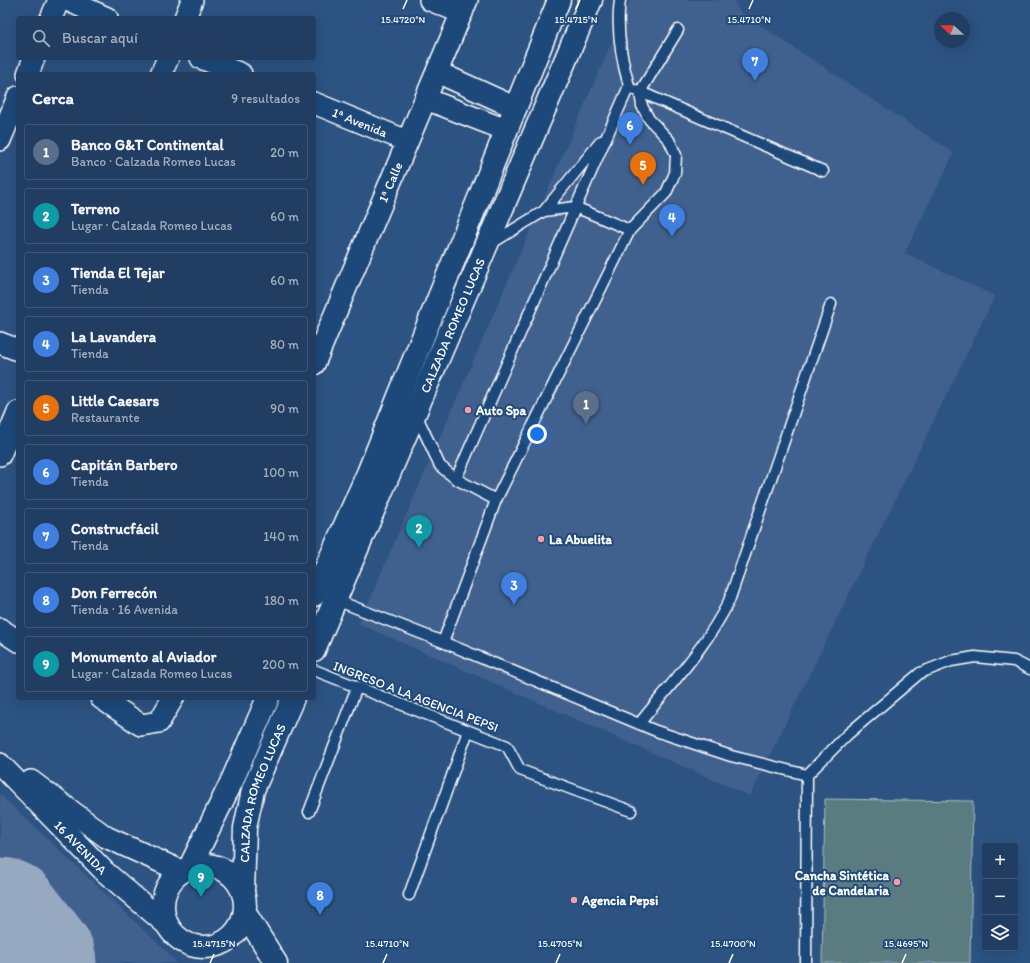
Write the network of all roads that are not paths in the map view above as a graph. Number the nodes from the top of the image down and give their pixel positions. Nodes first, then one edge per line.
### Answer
1 (59, 0) edge
2 (66, 0) edge
3 (192, 0) edge
4 (430, 0) edge
5 (559, 0) edge
6 (591, 0) edge
7 (620, 0) edge
8 (464, 6) edge
9 (52, 16) edge
10 (102, 16) edge
11 (186, 16) edge
12 (678, 30) dead end
13 (33, 60) edge
14 (167, 60) edge
15 (206, 60) edge
16 (29, 72) edge
17 (162, 72) edge
18 (236, 72) edge
19 (437, 72) junction
20 (629, 86) junction
21 (640, 92) junction
22 (426, 100) junction
23 (16, 102) edge
24 (316, 104) edge
25 (516, 108) junction
26 (506, 130) junction
27 (609, 131) junction
28 (0, 140) edge
29 (407, 141) junction
30 (823, 172) dead end
31 (576, 207) junction
32 (544, 211) junction
33 (630, 230) junction
34 (487, 246) junction
35 (831, 304) dead end
36 (0, 343) edge
37 (16, 349) edge
38 (316, 359) edge
39 (415, 412) junction
40 (16, 417) edge
41 (0, 455) edge
42 (456, 479) junction
43 (496, 500) junction
44 (316, 590) edge
45 (336, 600) junction
46 (0, 629) edge
47 (16, 640) edge
48 (443, 642) junction
49 (316, 645) edge
50 (1030, 669) edge
51 (316, 671) edge
52 (357, 687) junction
53 (104, 700) edge
54 (173, 700) edge
55 (267, 700) edge
56 (292, 700) edge
57 (640, 724) junction
58 (468, 731) junction
59 (0, 758) edge
60 (0, 764) edge
61 (807, 775) junction
62 (632, 811) dead end
63 (309, 812) dead end
64 (185, 869) junction
65 (409, 895) dead end
66 (244, 902) junction
67 (167, 925) junction
68 (189, 944) junction
69 (278, 961) edge
70 (208, 963) edge
71 (806, 963) edge

1 - 9 street
2 - 10 street
3 - 11 street
4 - 8 street
5 - 25 street, CALZADA ROMEO LUCAS
6 - 34 street, CALZADA ROMEO LUCAS
7 - 20 lane
8 - 19 street, 1ª Calle
12 - 21 lane
13 - 16 street
14 - 17 street
15 - 18 street
19 - 22 street, 1ª Calle
19 - 25 street
20 - 21 lane
20 - 27 lane
21 - 30 lane
21 - 33 lane
22 - 26 street
22 - 29 street, 1ª Calle
23 - 28 street
24 - 29 street, 1ª Avenida
25 - 26 street, CALZADA ROMEO LUCAS
26 - 44 street, CALZADA ROMEO LUCAS
27 - 31 lane
27 - 32 lane
29 - 38 street, 1ª Calle
31 - 32 lane
31 - 33 lane
31 - 42 lane
32 - 34 lane
33 - 43 lane
34 - 39 street, CALZADA ROMEO LUCAS
35 - 57 lane
36 - 37 street
39 - 42 lane
39 - 45 street, CALZADA ROMEO LUCAS
40 - 41 street
42 - 43 lane
43 - 48 lane
45 - 48 lane
45 - 49 street, CALZADA ROMEO LUCAS
46 - 47 street
48 - 57 lane
50 - 61 lane
51 - 52 lane, INGRESO A LA AGENCIA PEPSI
52 - 58 lane, INGRESO A LA AGENCIA PEPSI
52 - 63 lane
53 - 54 street
55 - 64 street, CALZADA ROMEO LUCAS
56 - 66 street, CALZADA ROMEO LUCAS
57 - 61 lane
58 - 62 lane, INGRESO A LA AGENCIA PEPSI
58 - 65 lane
59 - 64 street, 16 AVENIDA
60 - 67 street, 16 AVENIDA
61 - 71 lane
64 - 66 street
64 - 67 street
66 - 68 street
66 - 69 street
67 - 68 street
68 - 70 street

